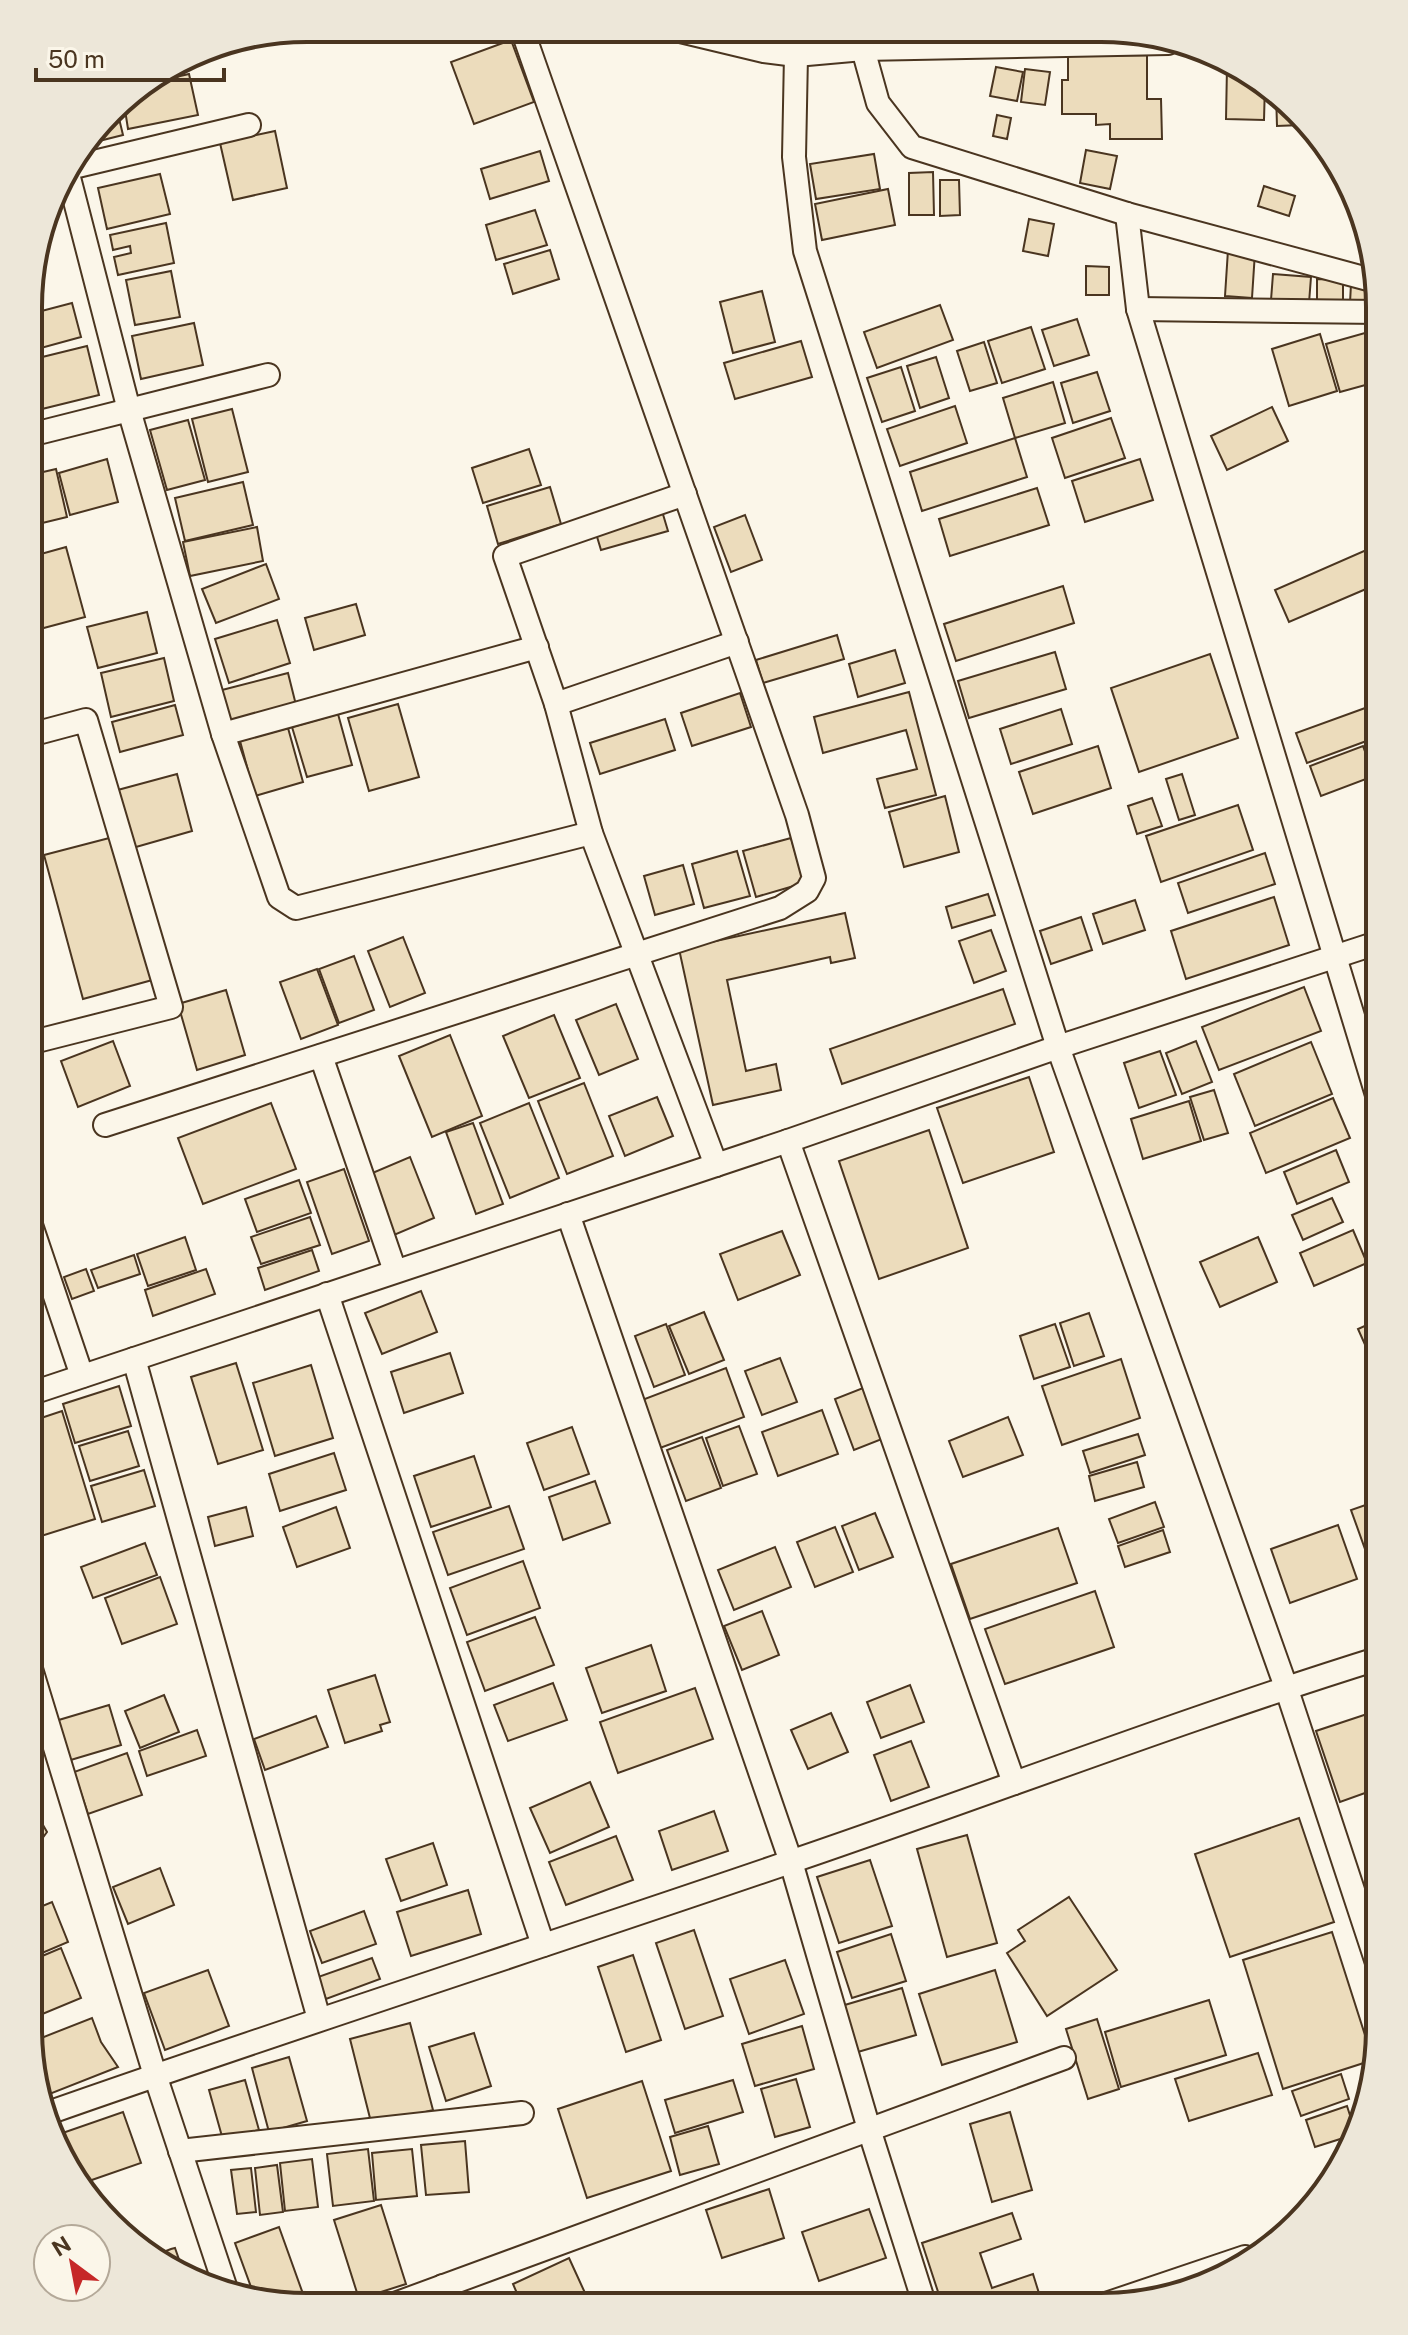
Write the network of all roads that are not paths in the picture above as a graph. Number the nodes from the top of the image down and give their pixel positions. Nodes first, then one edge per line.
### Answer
1 (527, 42) edge
2 (767, 42) edge
3 (1131, 44) edge
4 (863, 49) junction
5 (796, 55) junction
6 (249, 125) dead end
7 (83, 165) edge
8 (72, 184) edge
9 (1127, 214) junction
10 (1364, 278) edge
11 (1138, 309) junction
12 (1366, 312) edge
13 (268, 375) dead end
14 (129, 410) junction
15 (42, 432) edge
16 (685, 494) junction
17 (737, 642) junction
18 (537, 647) junction
19 (556, 704) junction
20 (42, 732) edge
21 (223, 734) junction
22 (591, 833) junction
23 (1366, 946) edge
24 (635, 955) junction
25 (1335, 956) junction
26 (42, 1040) edge
27 (1058, 1047) junction
28 (321, 1056) junction
29 (1366, 1057) edge
30 (105, 1125) dead end
31 (788, 1141) junction
32 (716, 1165) junction
33 (568, 1214) junction
34 (42, 1258) edge
35 (395, 1271) junction
36 (327, 1294) junction
37 (134, 1359) junction
38 (82, 1376) junction
39 (42, 1390) edge
40 (1365, 1663) edge
41 (1286, 1687) junction
42 (42, 1705) edge
43 (1014, 1783) junction
44 (791, 1862) junction
45 (1365, 1927) edge
46 (543, 1945) junction
47 (319, 2019) junction
48 (1064, 2058) dead end
49 (155, 2075) junction
50 (55, 2110) edge
51 (522, 2113) dead end
52 (869, 2129) junction
53 (180, 2151) junction
54 (1217, 2266) edge
55 (223, 2279) edge
56 (1154, 2288) edge
57 (454, 2293) edge
58 (921, 2293) edge

1 - 16 street
2 - 5 street
3 - 4 street
4 - 5 street
4 - 9 street
5 - 27 street
6 - 7 street
8 - 14 street
9 - 10 street
9 - 11 street
11 - 12 street
11 - 25 street
13 - 14 street
14 - 15 street
14 - 21 street
16 - 17 street
16 - 18 street
17 - 19 street
17 - 24 street
18 - 19 street
18 - 21 street
19 - 22 street
20 - 26 street
21 - 22 street
22 - 24 street
23 - 25 street
24 - 28 street
24 - 32 street
25 - 27 street
25 - 29 street
27 - 31 street
27 - 41 street
28 - 30 street
28 - 35 street
31 - 32 street
31 - 43 street
32 - 33 street
33 - 35 street
33 - 44 street
34 - 38 street
35 - 36 street
36 - 37 street
36 - 46 street
37 - 38 street
37 - 47 street
38 - 39 street
40 - 41 street
41 - 43 street
41 - 45 street
42 - 49 street
43 - 44 street
44 - 46 street
44 - 52 street
46 - 47 street
47 - 49 street
48 - 52 street
49 - 50 street
49 - 53 street
51 - 53 street
52 - 57 street
52 - 58 street
53 - 55 street
54 - 56 street

